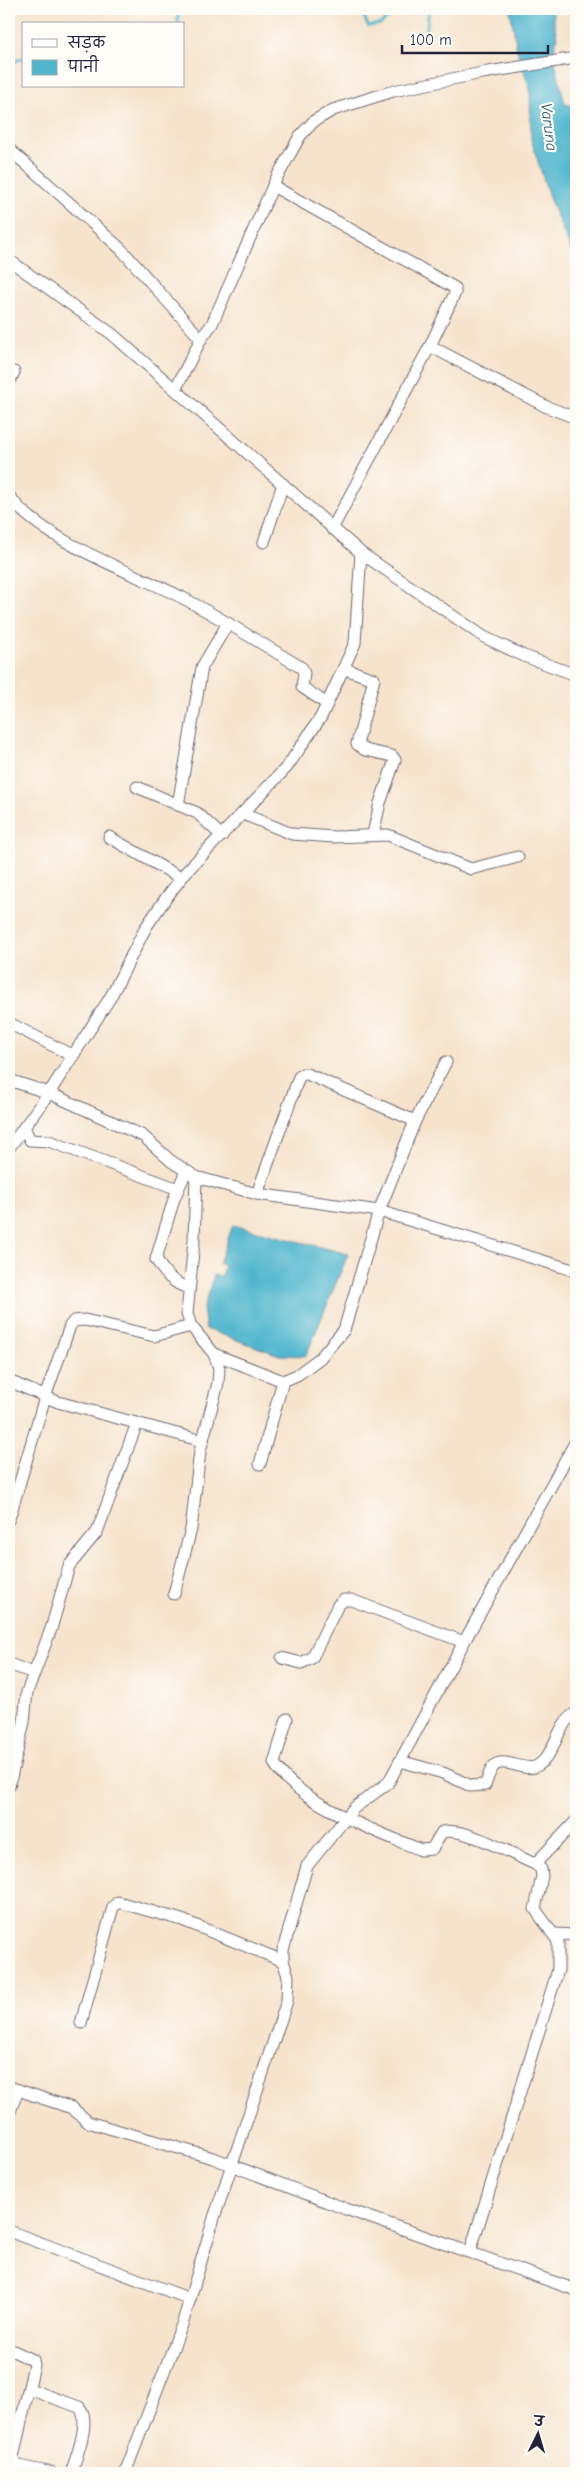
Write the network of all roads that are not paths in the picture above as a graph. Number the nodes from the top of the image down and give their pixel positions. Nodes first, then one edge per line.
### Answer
1 (576, 58) edge
2 (9, 149) edge
3 (273, 186) junction
4 (9, 260) edge
5 (202, 339) junction
6 (430, 346) junction
7 (176, 388) junction
8 (576, 418) edge
9 (283, 484) junction
10 (9, 496) edge
11 (332, 529) junction
12 (264, 542) dead end
13 (361, 553) junction
14 (228, 623) junction
15 (344, 668) junction
16 (576, 675) edge
17 (327, 704) junction
18 (136, 787) dead end
19 (178, 805) junction
20 (243, 814) junction
21 (373, 834) junction
22 (222, 836) junction
23 (109, 837) dead end
24 (518, 857) dead end
25 (182, 878) junction
26 (9, 1024) edge
27 (73, 1056) junction
28 (446, 1062) dead end
29 (9, 1080) edge
30 (49, 1093) junction
31 (415, 1121) junction
32 (24, 1127) junction
33 (9, 1148) edge
34 (186, 1171) junction
35 (196, 1177) junction
36 (178, 1189) junction
37 (257, 1194) junction
38 (379, 1211) junction
39 (576, 1271) edge
40 (189, 1288) junction
41 (191, 1326) junction
42 (214, 1354) junction
43 (9, 1381) edge
44 (283, 1381) junction
45 (45, 1398) junction
46 (138, 1423) junction
47 (203, 1440) junction
48 (576, 1440) edge
49 (573, 1456) edge
50 (260, 1464) dead end
51 (9, 1519) edge
52 (174, 1594) dead end
53 (464, 1642) junction
54 (282, 1658) dead end
55 (9, 1664) edge
56 (33, 1672) junction
57 (576, 1713) edge
58 (287, 1719) dead end
59 (400, 1761) junction
60 (9, 1786) edge
61 (347, 1819) junction
62 (576, 1821) edge
63 (535, 1864) junction
64 (554, 1934) junction
65 (576, 1935) edge
66 (283, 1961) junction
67 (81, 2023) dead end
68 (13, 2089) edge
69 (9, 2114) edge
70 (231, 2165) junction
71 (9, 2231) edge
72 (470, 2252) junction
73 (576, 2290) edge
74 (190, 2299) junction
75 (9, 2348) edge
76 (29, 2389) junction
77 (11, 2462) edge
78 (52, 2473) edge
79 (72, 2473) edge
80 (126, 2473) edge

1 - 3 street
2 - 5 street
3 - 5 street
3 - 6 street
4 - 7 street
5 - 7 street
6 - 8 street
6 - 11 street
7 - 9 street
9 - 11 street
9 - 12 street
10 - 14 street
11 - 13 street
13 - 15 street
13 - 16 street
14 - 17 street
14 - 19 street
15 - 17 street
15 - 21 street
17 - 20 street
18 - 19 street
19 - 22 street
20 - 21 street
20 - 22 street
21 - 24 street
22 - 25 street
23 - 25 street
25 - 27 street
26 - 27 street
27 - 30 street
28 - 31 street
29 - 30 street
30 - 32 street
30 - 34 street
31 - 37 street
31 - 38 street
32 - 33 street
32 - 36 street
34 - 35 street
34 - 36 street
35 - 37 street
35 - 40 street
36 - 40 street
37 - 38 street
38 - 39 street
38 - 44 street
40 - 41 street
41 - 42 street
41 - 45 street
42 - 44 street
42 - 47 street
43 - 45 street
44 - 50 street
45 - 46 street
45 - 51 street
46 - 47 street
46 - 56 street
47 - 52 street
48 - 49 street
49 - 53 street
53 - 54 street
53 - 59 street
55 - 56 street
56 - 60 street
57 - 59 street
58 - 61 street
59 - 61 street
61 - 63 street
61 - 66 street
62 - 63 street
63 - 64 street
64 - 65 street
64 - 72 street
66 - 67 street
66 - 70 street
68 - 69 street
68 - 70 street
70 - 72 street
70 - 74 street
71 - 74 street
72 - 73 street
74 - 80 street
75 - 76 street
76 - 77 street
76 - 79 street
77 - 78 street

